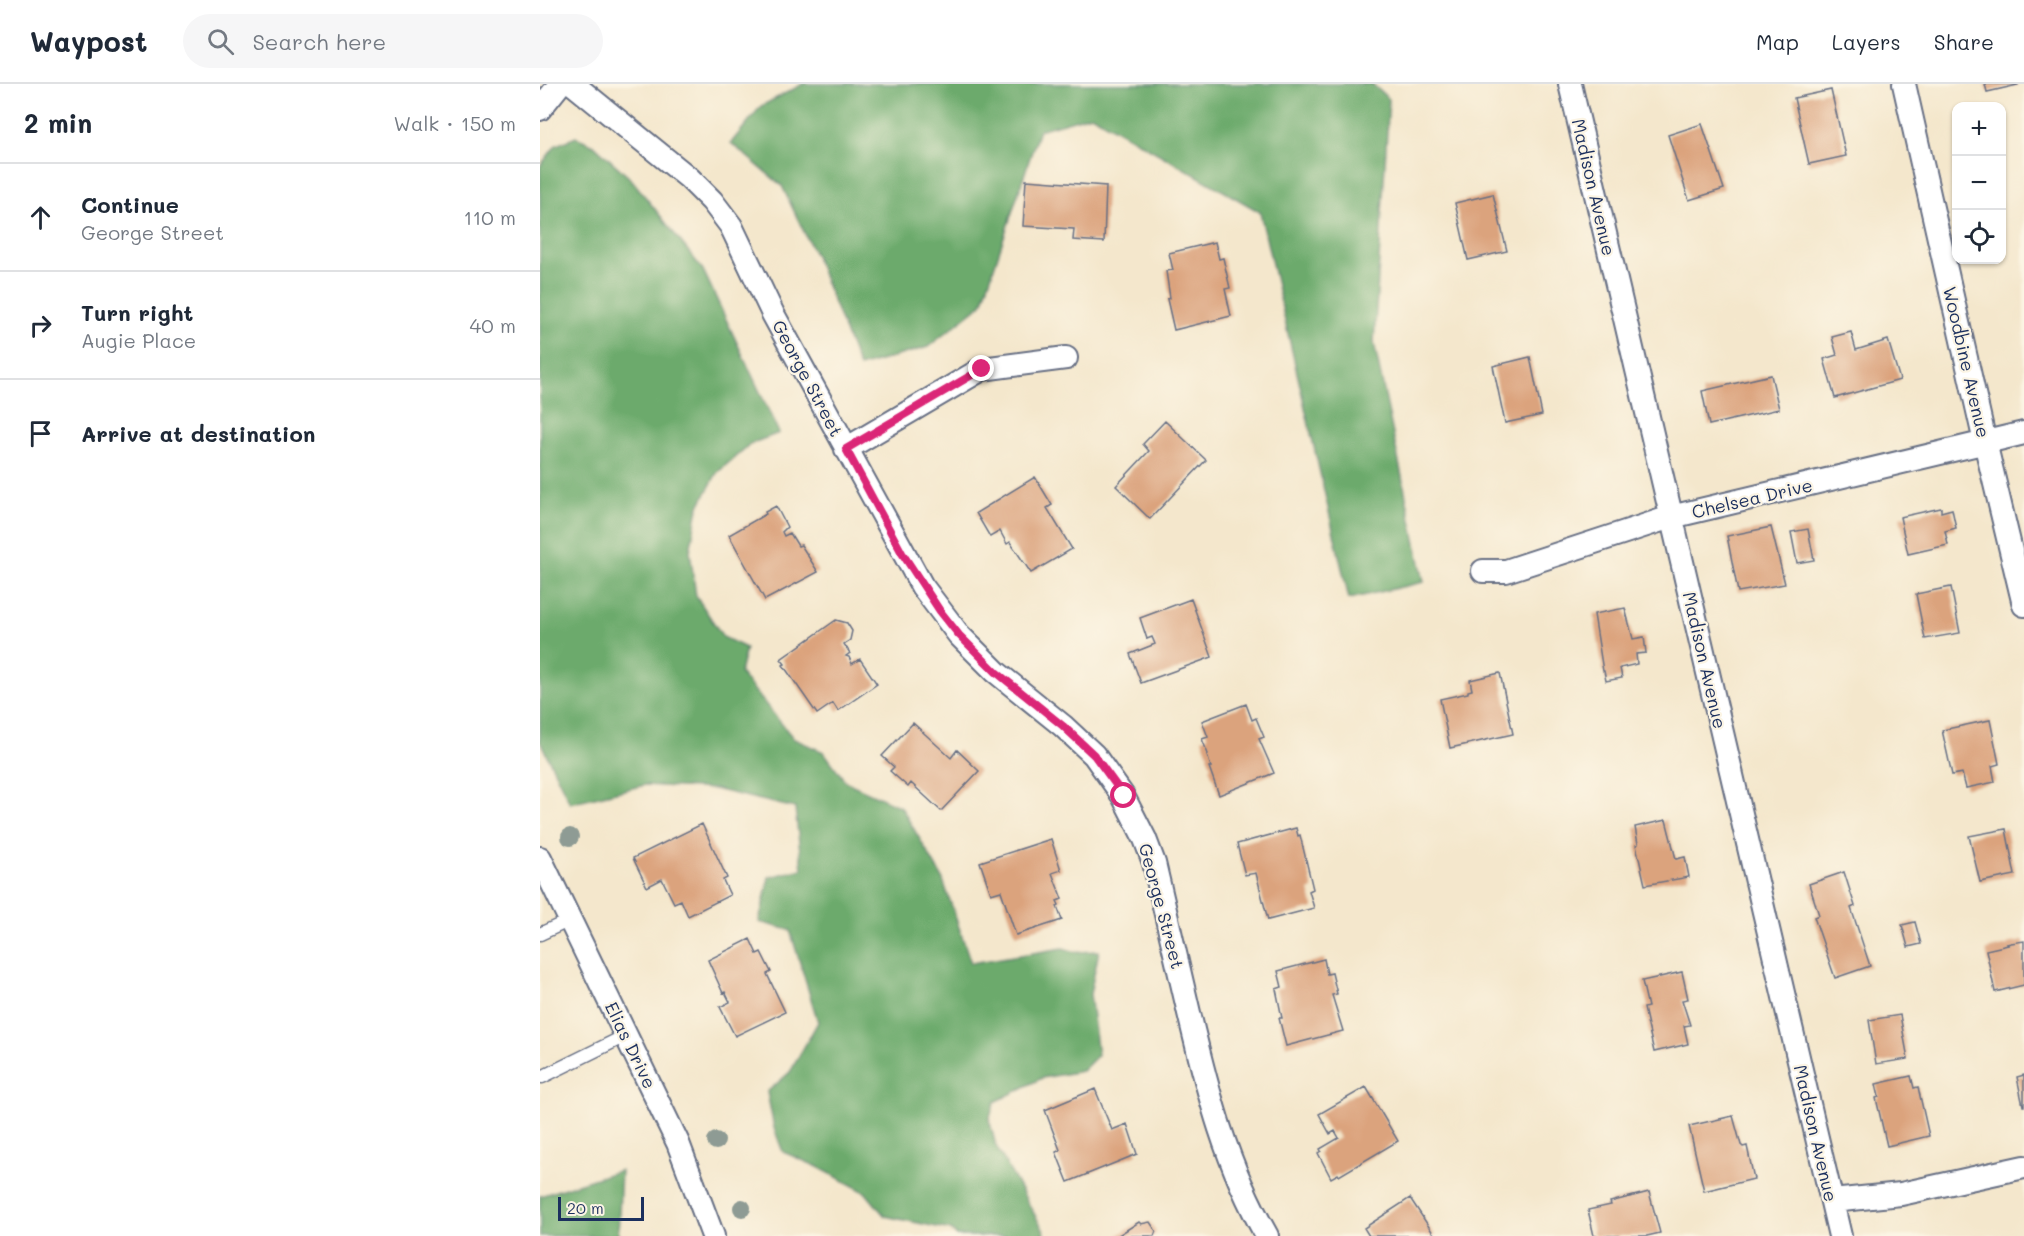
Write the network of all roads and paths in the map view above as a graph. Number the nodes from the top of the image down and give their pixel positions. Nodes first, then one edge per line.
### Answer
1 (560, 84) edge
2 (573, 84) edge
3 (1570, 84) edge
4 (1904, 84) edge
5 (540, 109) edge
6 (1066, 358) dead end
7 (2024, 433) edge
8 (1985, 442) junction
9 (846, 449) junction
10 (1671, 517) junction
11 (1483, 571) dead end
12 (2024, 605) edge
13 (540, 858) edge
14 (570, 920) junction
15 (540, 934) edge
16 (627, 1035) junction
17 (542, 1077) dead end
18 (2024, 1167) edge
19 (1832, 1202) junction
20 (713, 1236) edge
21 (1267, 1236) edge
22 (1840, 1236) edge

1 - 5 street
2 - 9 street, George Street
3 - 10 street, Madison Avenue
4 - 8 street, Woodbine Avenue
6 - 9 street
7 - 8 street, Chelsea Drive
8 - 10 street, Chelsea Drive
8 - 12 street, Woodbine Avenue
9 - 21 street, George Street
10 - 11 street, Chelsea Drive
10 - 19 street, Madison Avenue
13 - 14 street, Elias Drive
14 - 15 lane
14 - 16 street, Elias Drive
16 - 17 lane
16 - 20 street, Elias Drive
18 - 19 street
19 - 22 street, Madison Avenue

